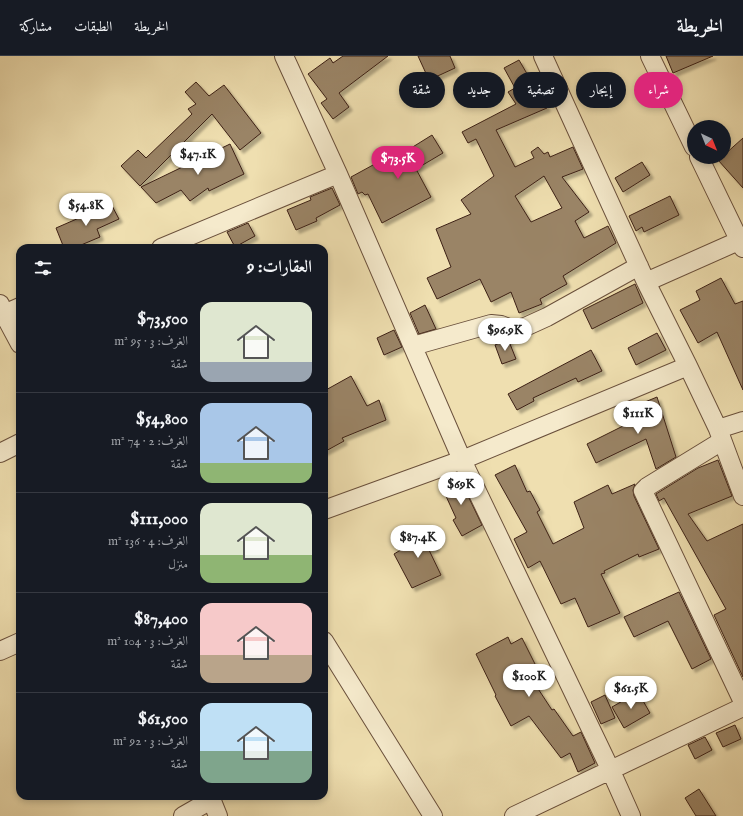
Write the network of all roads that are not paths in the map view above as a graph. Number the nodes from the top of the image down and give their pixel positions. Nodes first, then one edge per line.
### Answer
1 (284, 56) edge
2 (543, 56) edge
3 (650, 56) edge
4 (687, 133) edge
5 (702, 164) edge
6 (338, 174) junction
7 (742, 243) edge
8 (171, 244) edge
9 (639, 266) junction
10 (646, 282) junction
11 (16, 307) edge
12 (2, 309) edge
13 (16, 336) edge
14 (413, 346) junction
15 (688, 366) junction
16 (743, 421) edge
17 (720, 435) junction
18 (16, 445) edge
19 (0, 453) edge
20 (462, 460) junction
21 (743, 496) edge
22 (328, 509) edge
23 (16, 644) edge
24 (328, 646) edge
25 (0, 651) edge
26 (743, 702) edge
27 (743, 707) edge
28 (611, 770) junction
29 (213, 804) edge
30 (183, 816) edge
31 (433, 816) edge
32 (514, 816) edge
33 (631, 816) edge

1 - 6 street
2 - 9 street
3 - 4 street
5 - 7 street
6 - 8 street
6 - 14 street
7 - 10 street
9 - 10 street
9 - 14 street
10 - 15 street
11 - 12 street
12 - 13 street
14 - 20 street
15 - 17 street
15 - 20 street
16 - 17 street
17 - 21 street
17 - 26 street
18 - 19 street
20 - 22 street
20 - 28 street
23 - 25 street
24 - 31 street
27 - 28 street
28 - 32 street
28 - 33 street
29 - 30 street

